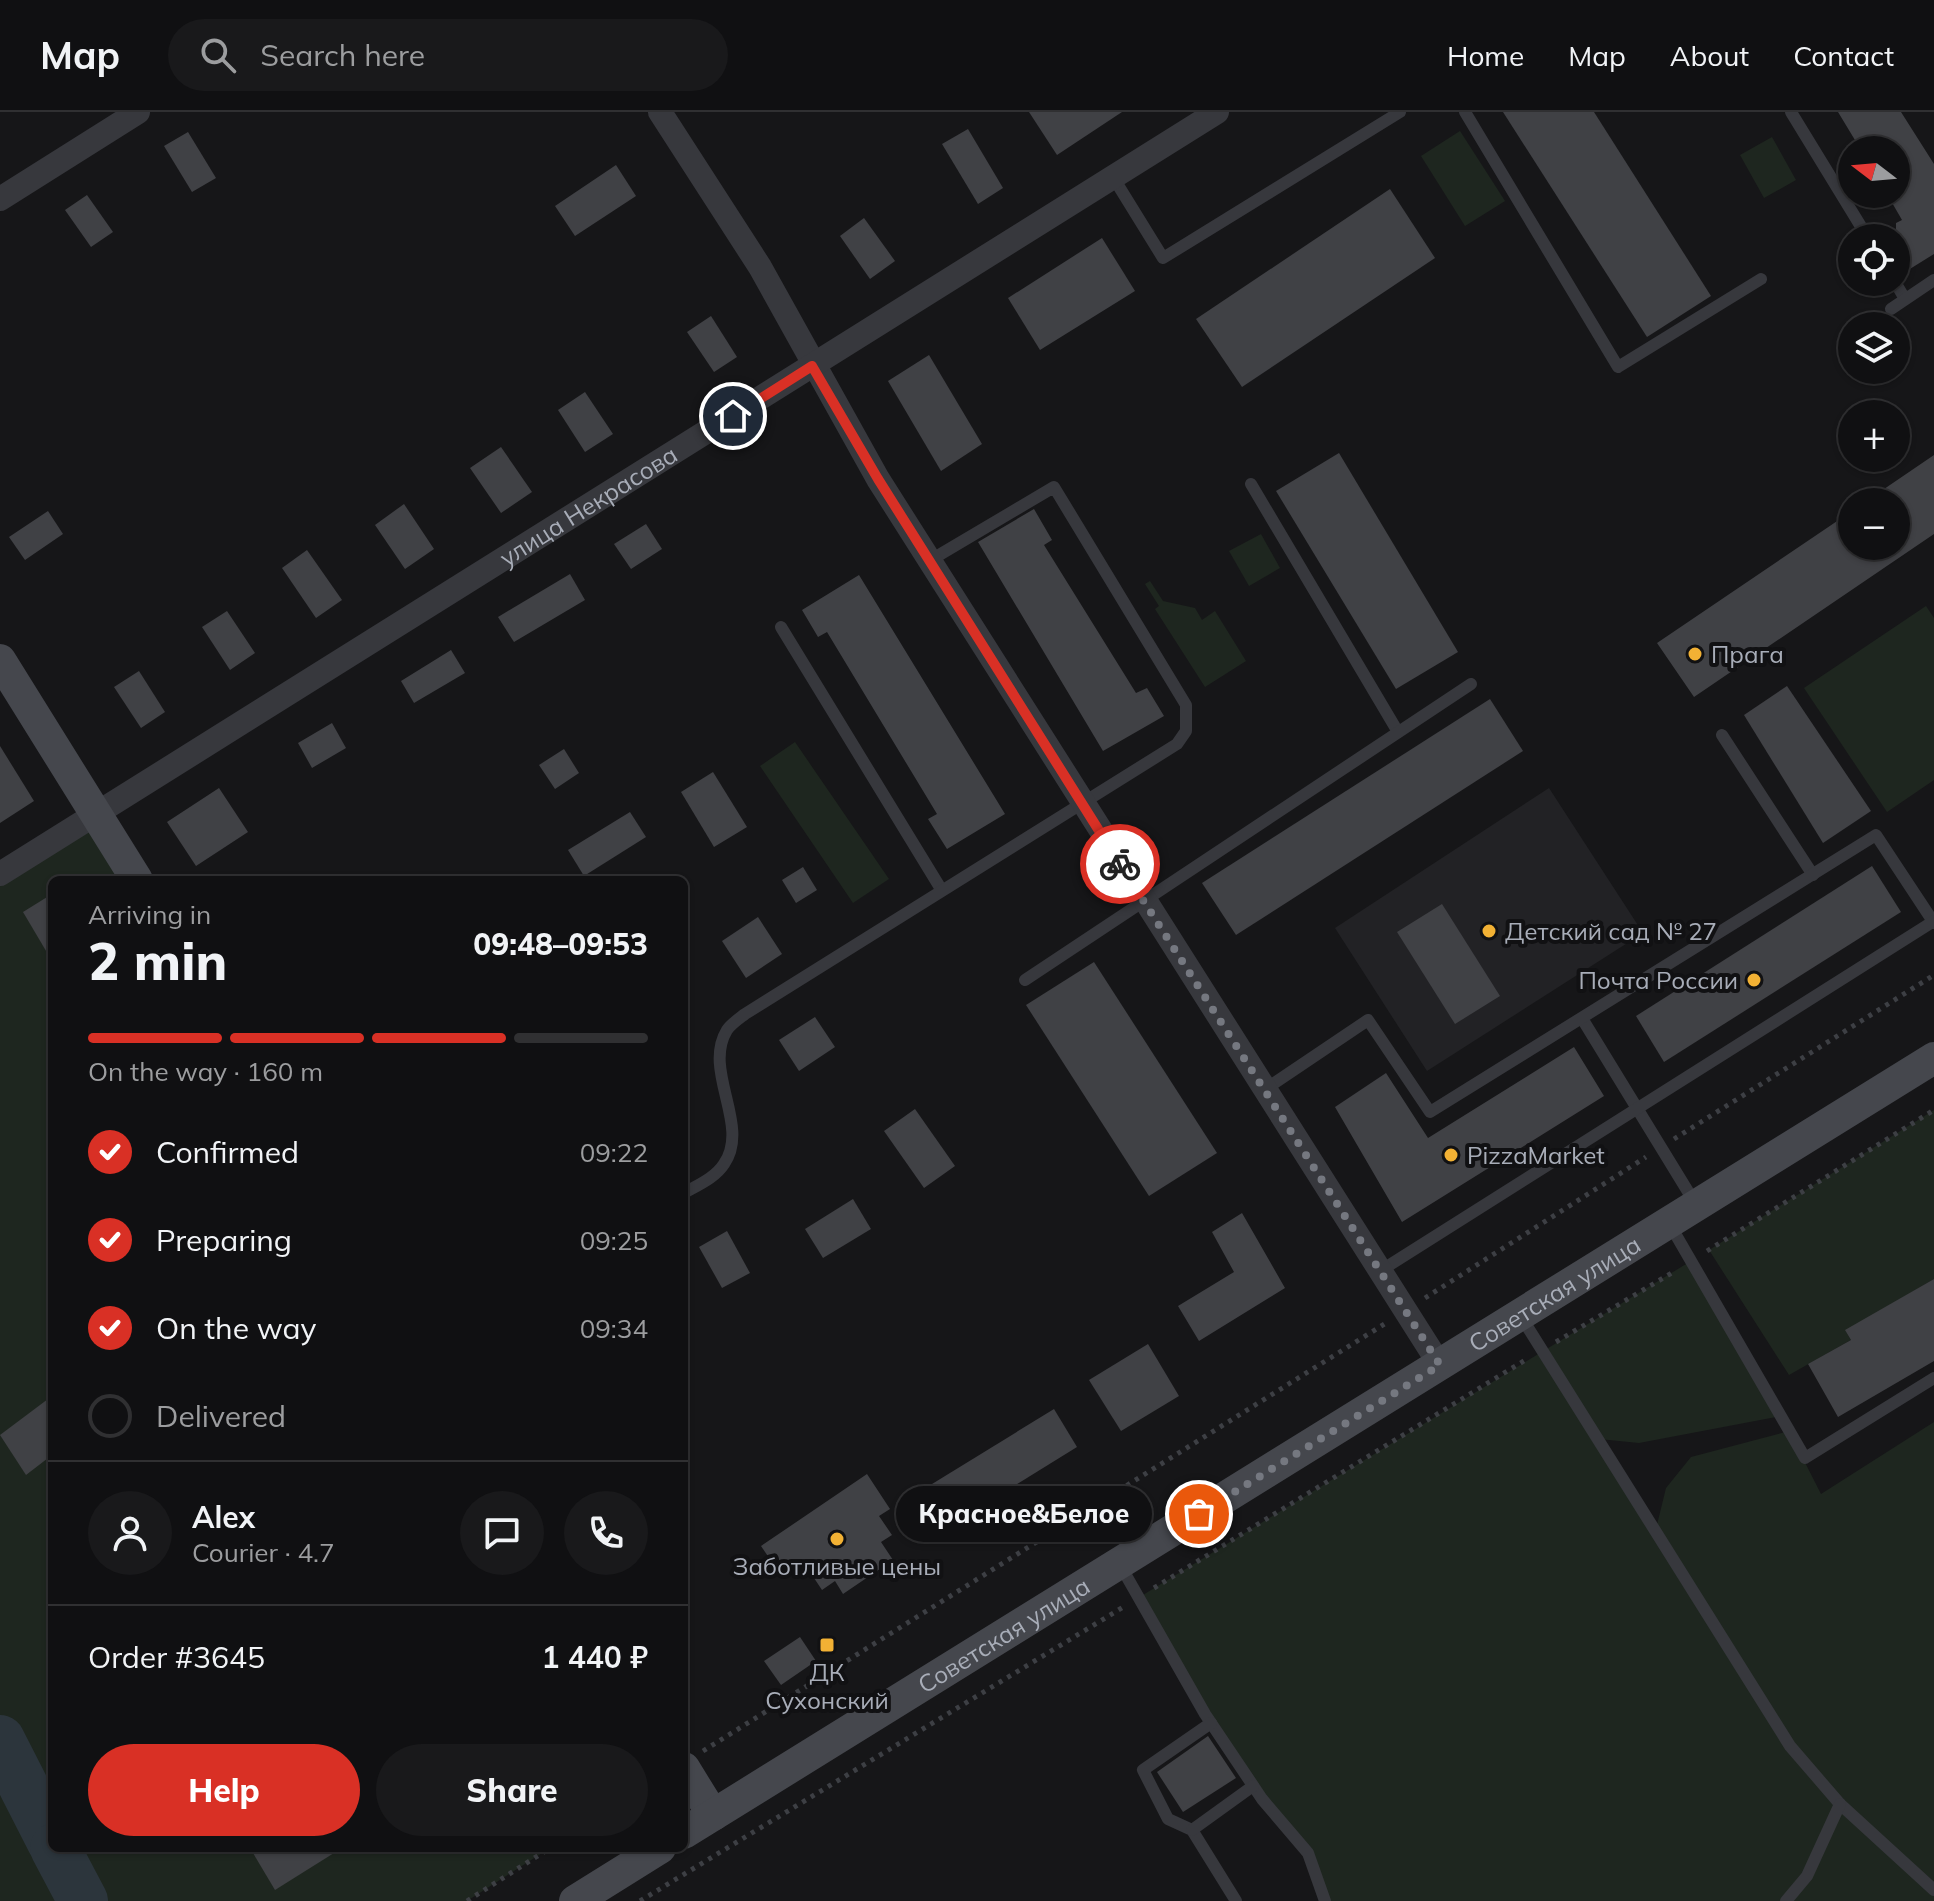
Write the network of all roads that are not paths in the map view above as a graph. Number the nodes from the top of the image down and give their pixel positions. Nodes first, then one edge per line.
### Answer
1 (138, 112) edge
2 (660, 112) edge
3 (1217, 112) edge
4 (1400, 112) edge
5 (1465, 112) edge
6 (1791, 112) edge
7 (1113, 177) junction
8 (0, 199) edge
9 (1859, 224) edge
10 (1761, 279) dead end
11 (1934, 280) edge
12 (1903, 296) edge
13 (1905, 299) junction
14 (1891, 309) dead end
15 (812, 366) junction
16 (1251, 484) dead end
17 (929, 561) junction
18 (781, 627) dead end
19 (0, 660) edge
20 (1471, 684) dead end
21 (1398, 732) junction
22 (1722, 735) dead end
23 (1081, 803) junction
24 (95, 813) junction
25 (0, 874) edge
26 (1813, 875) junction
27 (134, 876) edge
28 (941, 889) junction
29 (1144, 902) junction
30 (1934, 922) edge
31 (1025, 980) dead end
32 (1583, 1020) junction
33 (1934, 1058) edge
34 (1264, 1090) junction
35 (1637, 1109) junction
36 (688, 1191) edge
37 (1697, 1206) junction
38 (1669, 1223) junction
39 (1380, 1271) junction
40 (1520, 1315) junction
41 (1440, 1365) junction
42 (1934, 1378) edge
43 (1119, 1563) junction
44 (1211, 1723) junction
45 (691, 1761) edge
46 (1253, 1786) junction
47 (1840, 1804) junction
48 (713, 1815) junction
49 (1192, 1830) junction
50 (688, 1831) edge
51 (654, 1852) edge
52 (1934, 1890) edge
53 (575, 1901) edge
54 (1236, 1901) edge
55 (1325, 1901) edge
56 (1786, 1901) edge

1 - 8 street
2 - 15 street
3 - 7 street, улица Некрасова
4 - 7 lane
5 - 10 lane
6 - 9 lane
7 - 15 street, улица Некрасова
11 - 13 lane
12 - 13 lane
13 - 14 lane
15 - 17 street
15 - 24 street, улица Некрасова
16 - 21 lane
17 - 23 street
17 - 23 lane
18 - 28 lane
19 - 24 main road
20 - 21 lane
21 - 29 lane
22 - 26 lane
23 - 28 lane
23 - 29 street
24 - 25 street, улица Некрасова
24 - 27 main road
26 - 30 lane
26 - 32 lane
28 - 36 lane
29 - 31 lane
29 - 34 street
30 - 35 lane
32 - 34 lane
32 - 35 lane
33 - 37 main road, Советская улица
34 - 39 street
35 - 37 lane
35 - 39 lane
37 - 38 main road, Советская улица
38 - 40 main road, Советская улица
38 - 42 lane
39 - 41 street
40 - 41 main road, Советская улица
40 - 47 lane
41 - 43 main road, Советская улица
43 - 44 lane
43 - 48 main road, Советская улица
44 - 46 lane
44 - 49 lane
45 - 48 main road
46 - 49 lane
46 - 55 lane
47 - 52 lane
47 - 56 lane
48 - 50 main road, Советская улица
49 - 54 lane
51 - 53 main road

